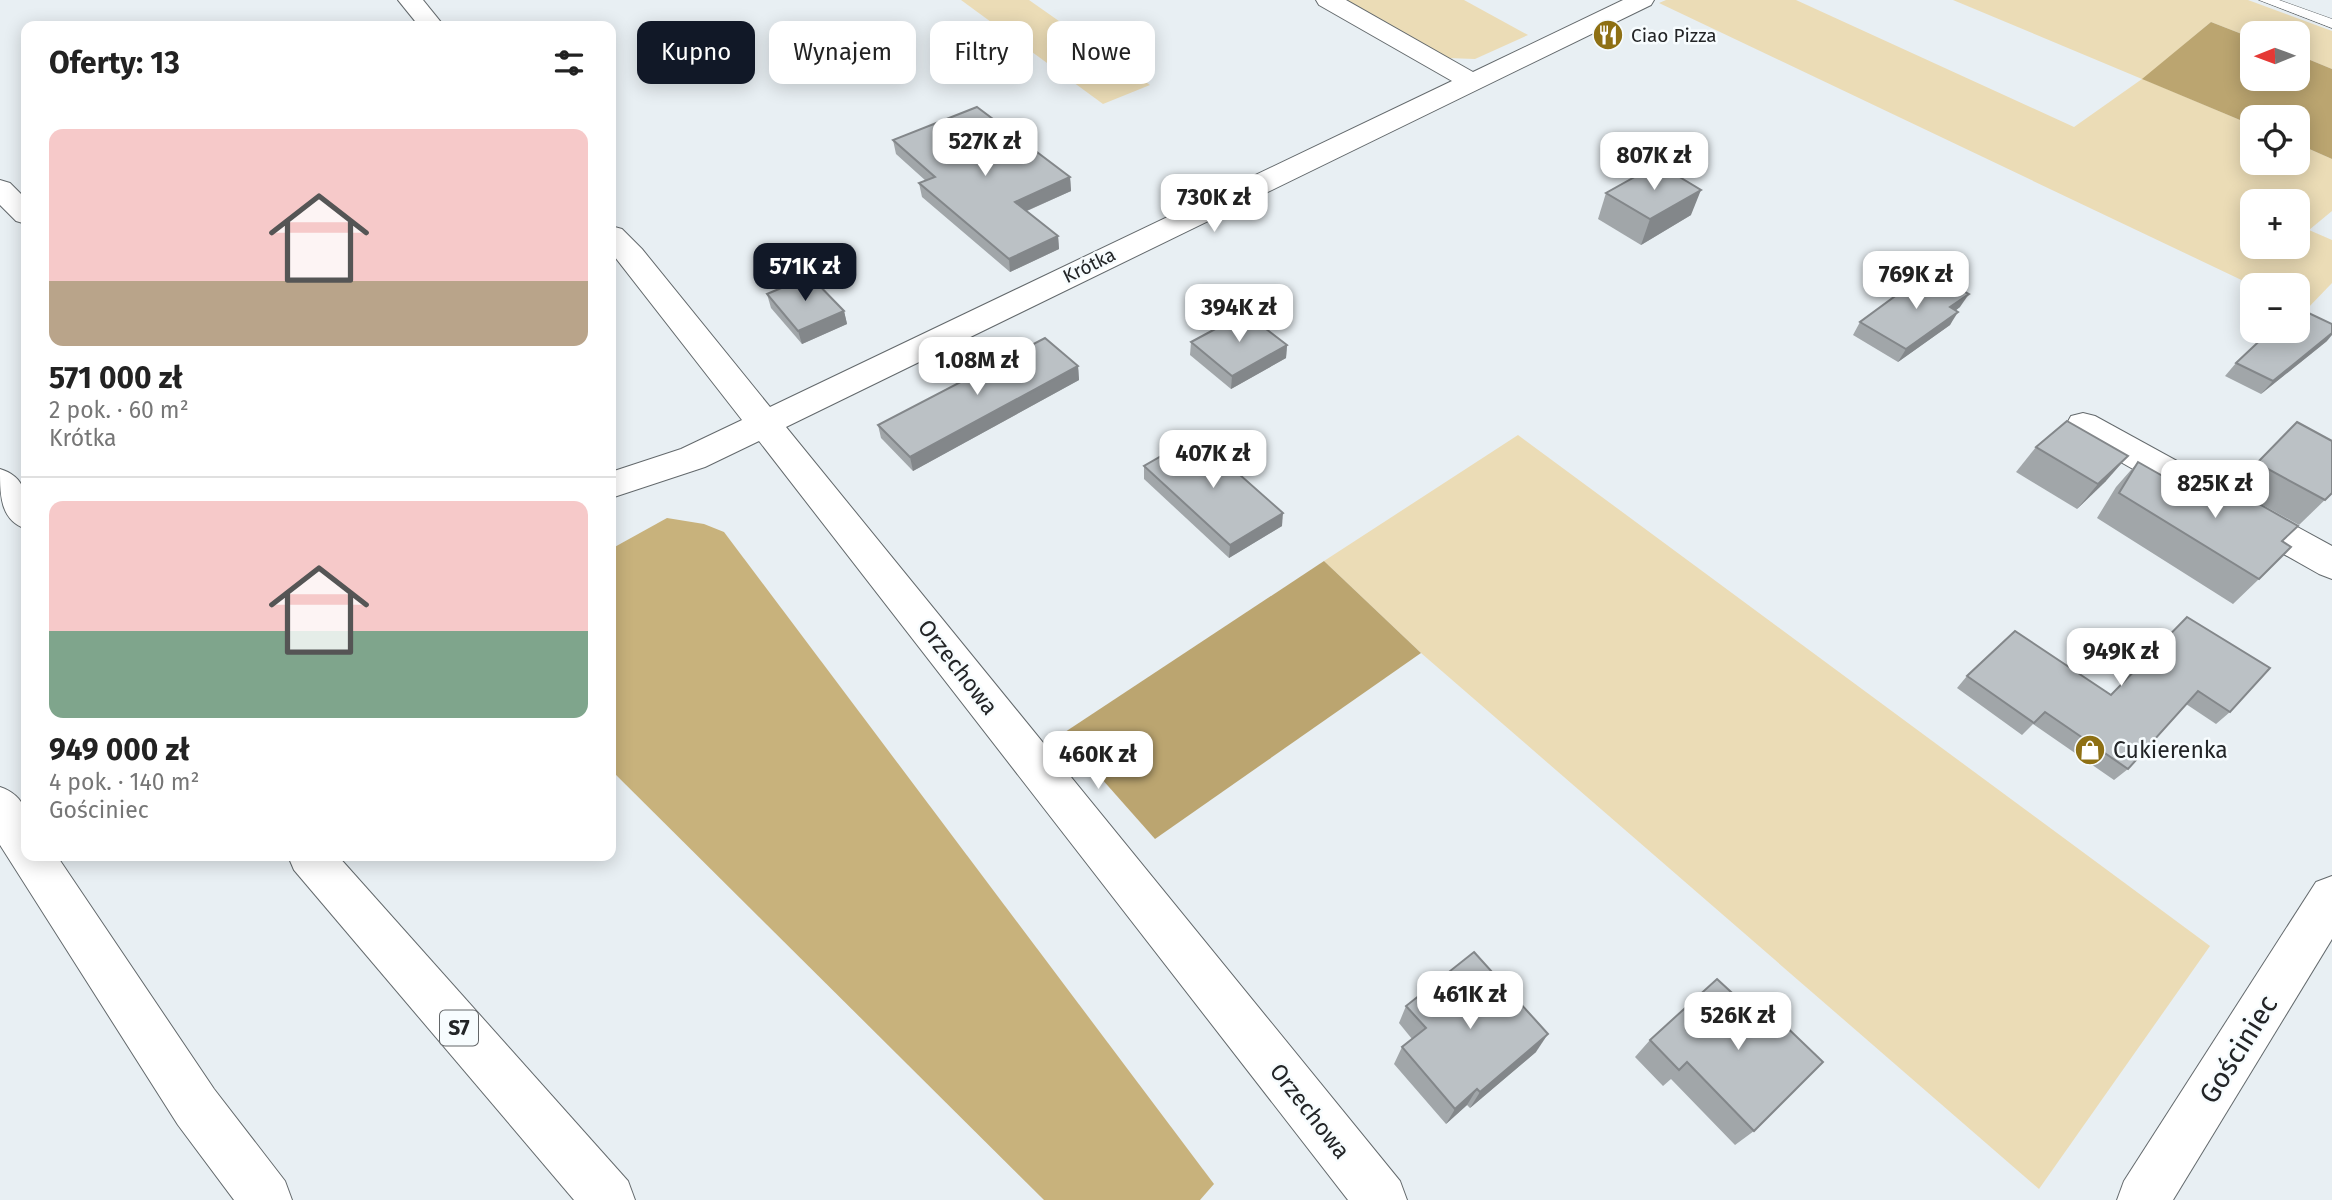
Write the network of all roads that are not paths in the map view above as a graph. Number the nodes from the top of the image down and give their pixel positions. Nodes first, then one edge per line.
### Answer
1 (410, 0) edge
2 (1328, 0) edge
3 (1642, 0) edge
4 (2266, 0) edge
5 (428, 21) edge
6 (2332, 24) edge
7 (1472, 82) junction
8 (0, 189) edge
9 (21, 210) edge
10 (616, 240) edge
11 (763, 422) junction
12 (2083, 425) dead end
13 (0, 482) edge
14 (616, 483) edge
15 (21, 509) edge
16 (2332, 564) edge
17 (0, 806) edge
18 (21, 838) edge
19 (35, 861) edge
20 (314, 861) edge
21 (2332, 897) edge
22 (266, 1200) edge
23 (609, 1200) edge
24 (1381, 1200) edge
25 (2143, 1200) edge

1 - 5 main road
2 - 7 main road
3 - 7 main road, Krótka
4 - 6 lane
7 - 11 main road, Krótka
8 - 9 main road
10 - 11 main road, Orzechowa
11 - 14 main road, Krótka
11 - 24 main road, Orzechowa
12 - 16 main road
13 - 15 main road
17 - 18 main road
19 - 22 main road
20 - 23 main road, S7
21 - 25 main road, Gościniec

